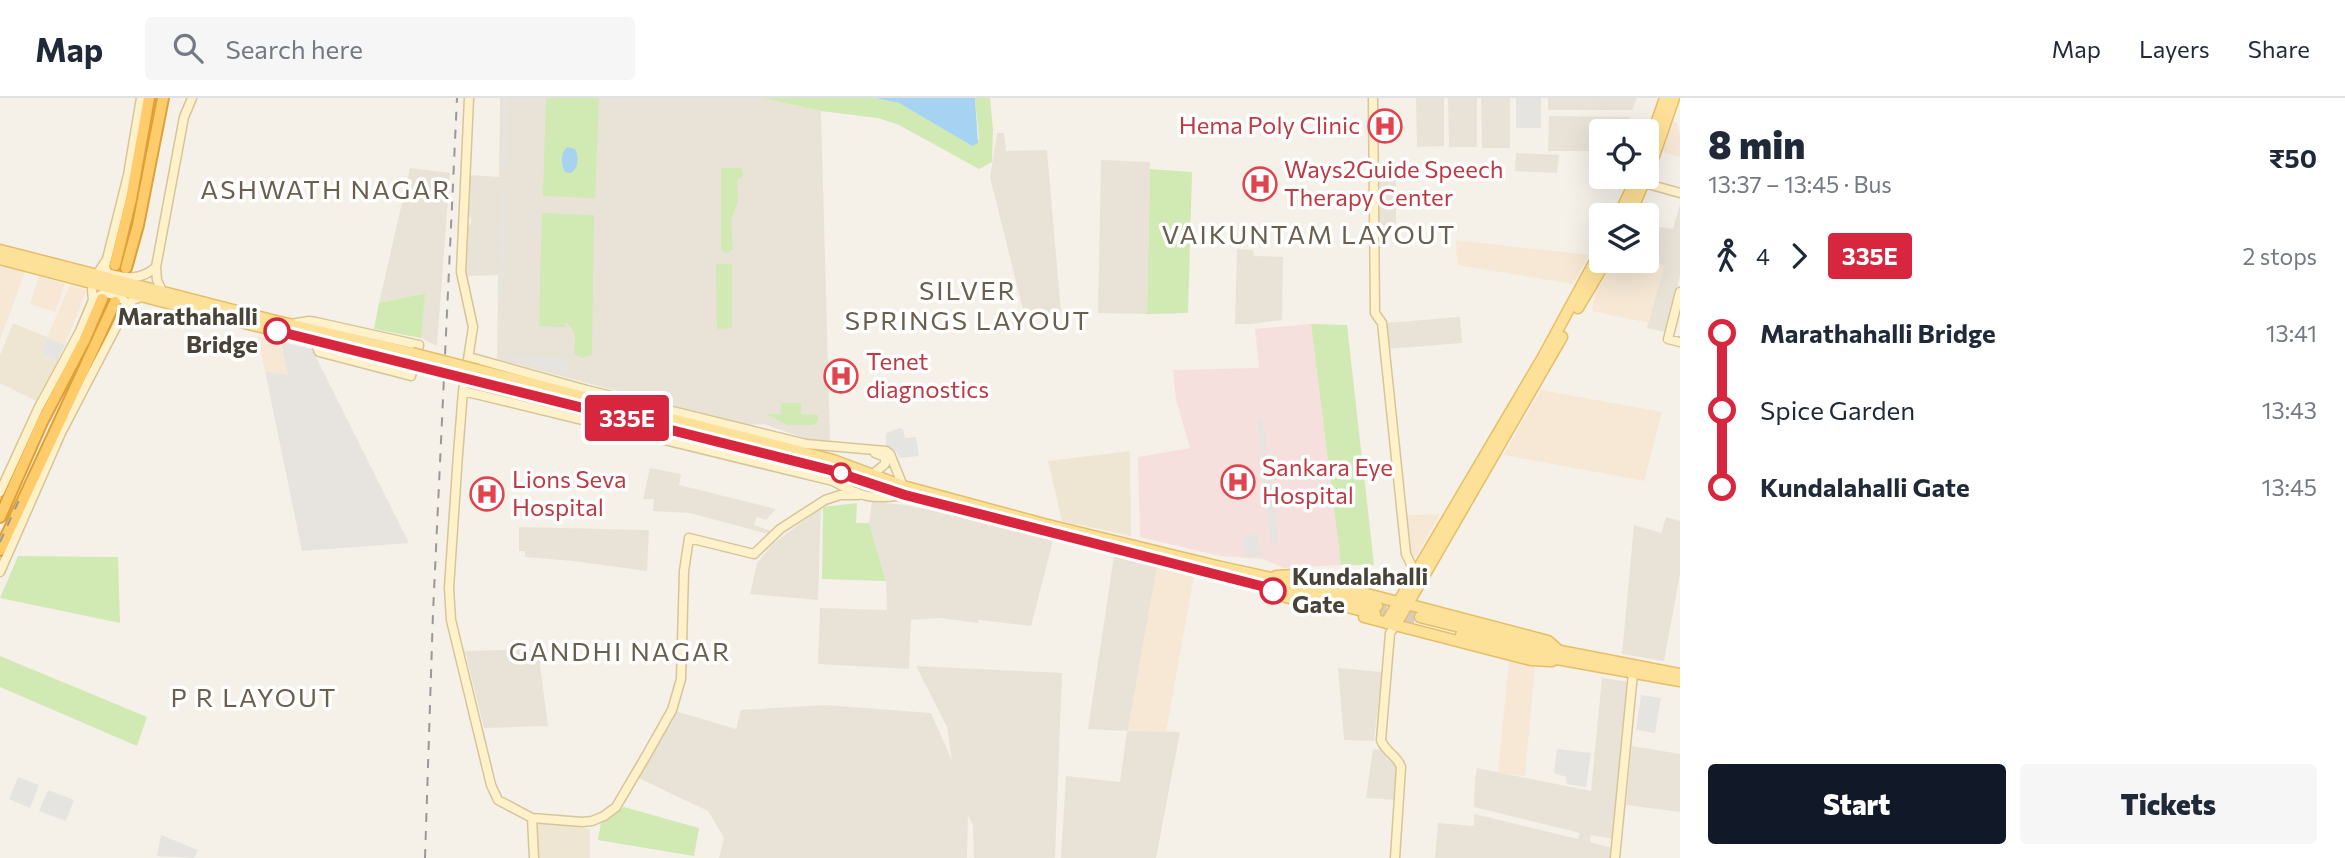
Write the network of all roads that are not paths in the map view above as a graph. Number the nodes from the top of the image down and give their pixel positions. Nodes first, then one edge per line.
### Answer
1 (141, 98) edge
2 (149, 98) edge
3 (163, 98) edge
4 (192, 98) edge
5 (469, 98) edge
6 (1373, 98) edge
7 (1665, 98) edge
8 (1674, 98) edge
9 (1658, 119) edge
10 (1659, 137) edge
11 (1659, 184) edge
12 (1680, 193) edge
13 (0, 250) edge
14 (0, 259) edge
15 (116, 264) junction
16 (156, 267) junction
17 (1589, 272) edge
18 (1599, 273) edge
19 (95, 280) junction
20 (162, 291) junction
21 (1680, 292) edge
22 (144, 296) junction
23 (98, 299) junction
24 (115, 302) dead end
25 (126, 309) junction
26 (314, 340) junction
27 (1680, 342) edge
28 (328, 343) junction
29 (323, 354) junction
30 (469, 357) junction
31 (414, 359) junction
32 (477, 375) junction
33 (463, 391) junction
34 (859, 449) junction
35 (872, 475) junction
36 (852, 476) junction
37 (904, 491) junction
38 (0, 492) edge
39 (858, 495) junction
40 (0, 517) edge
41 (0, 550) edge
42 (0, 572) edge
43 (1415, 573) junction
44 (1268, 582) junction
45 (1399, 602) junction
46 (1384, 620) junction
47 (1419, 621) tunnel mouth
48 (1557, 654) junction
49 (1633, 673) junction
50 (1680, 674) edge
51 (1680, 681) edge
52 (532, 818) junction
53 (534, 858) edge
54 (1395, 858) edge
55 (1615, 858) edge

1 - 15 street
2 - 15 highway
3 - 15 highway
4 - 16 street
5 - 30 street
6 - 43 street
7 - 9 main road
8 - 10 main road
11 - 12 street
13 - 19 main road
14 - 19 main road
15 - 16 street
15 - 19 street
16 - 20 street
17 - 43 main road
18 - 45 main road
19 - 20 main road
19 - 22 main road
19 - 23 street
20 - 31 main road
21 - 27 street
22 - 25 street
22 - 26 main road
23 - 25 street
23 - 38 street
23 - 40 highway
24 - 41 highway
25 - 42 street
26 - 28 main road
26 - 29 street
28 - 29 main road
28 - 31 main road
29 - 31 street
30 - 33 street
30 - 34 street
31 - 32 main road, bridge
32 - 35 main road
32 - 36 main road
33 - 39 street
33 - 52 street
34 - 35 street
34 - 37 street
35 - 37 main road
36 - 37 main road
36 - 39 street
37 - 39 street
37 - 44 main road
39 - 52 street
43 - 45 main road
44 - 45 main road
44 - 46 main road
44 - 46 main road
45 - 46 main road
45 - 48 main road
46 - 48 main road
46 - 54 street
47 - 48 main road
48 - 49 main road
48 - 50 main road
49 - 51 main road
49 - 55 street
52 - 53 street

